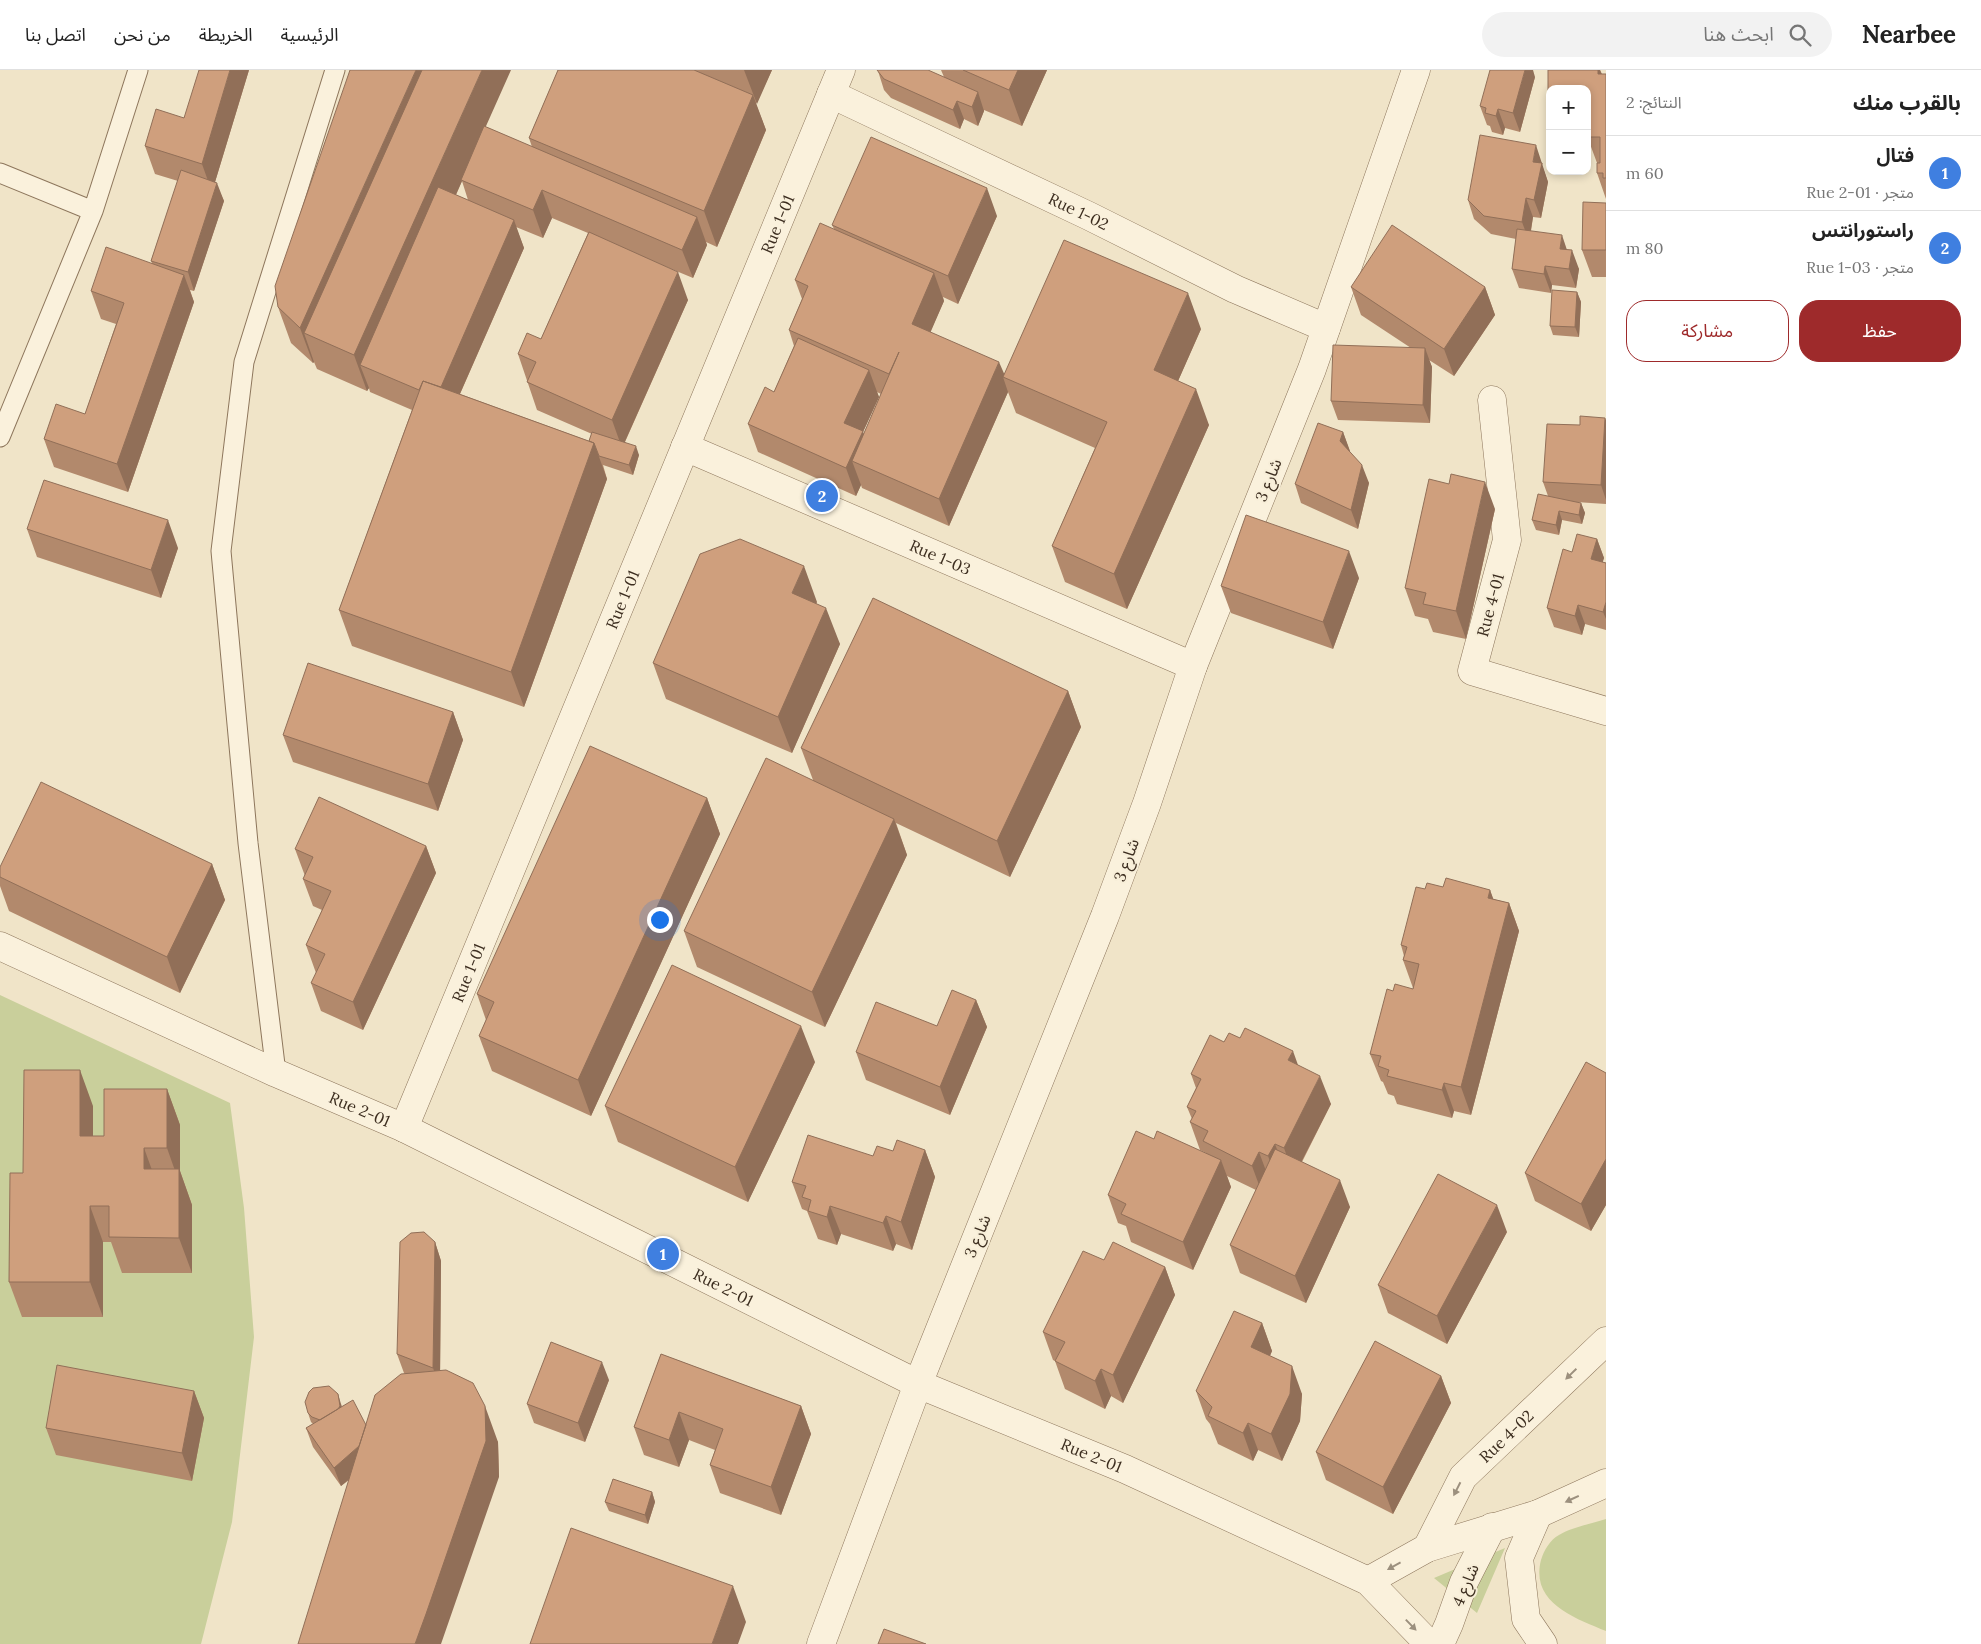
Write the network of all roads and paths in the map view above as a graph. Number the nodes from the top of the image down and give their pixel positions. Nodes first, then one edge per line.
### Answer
1 (138, 70) edge
2 (335, 70) edge
3 (1416, 70) edge
4 (836, 82) edge
5 (0, 174) edge
6 (93, 211) junction
7 (1326, 328) junction
8 (1492, 400) dead end
9 (0, 437) edge
10 (685, 447) junction
11 (1193, 666) junction
12 (1606, 711) edge
13 (0, 946) edge
14 (276, 1073) junction
15 (404, 1128) junction
16 (1606, 1341) edge
17 (918, 1384) junction
18 (1606, 1483) edge
19 (1538, 1514) junction
20 (1492, 1527) junction
21 (1427, 1548) junction
22 (1368, 1581) junction
23 (821, 1644) edge
24 (1429, 1644) edge
25 (1440, 1644) edge
26 (1543, 1644) edge

1 - 6 lane
2 - 14 lane
3 - 7 street, شارع 3
4 - 7 street, Rue 1-02
4 - 10 street, Rue 1-01
5 - 6 lane
6 - 9 lane
7 - 11 street, شارع 3
8 - 12 street, Rue 4-01
10 - 11 street, Rue 1-03
10 - 15 street, Rue 1-01
11 - 17 street, شارع 3
13 - 14 street, Rue 2-01
14 - 15 street, Rue 2-01
15 - 17 street, Rue 2-01
16 -> 21 street, Rue 4-02
17 - 22 street, Rue 2-01
17 - 23 street, شارع 3
18 -> 19 street
19 - 20 street
19 - 26 street
20 - 21 street
20 - 25 street, شارع 4
21 -> 22 street
22 -> 24 street

